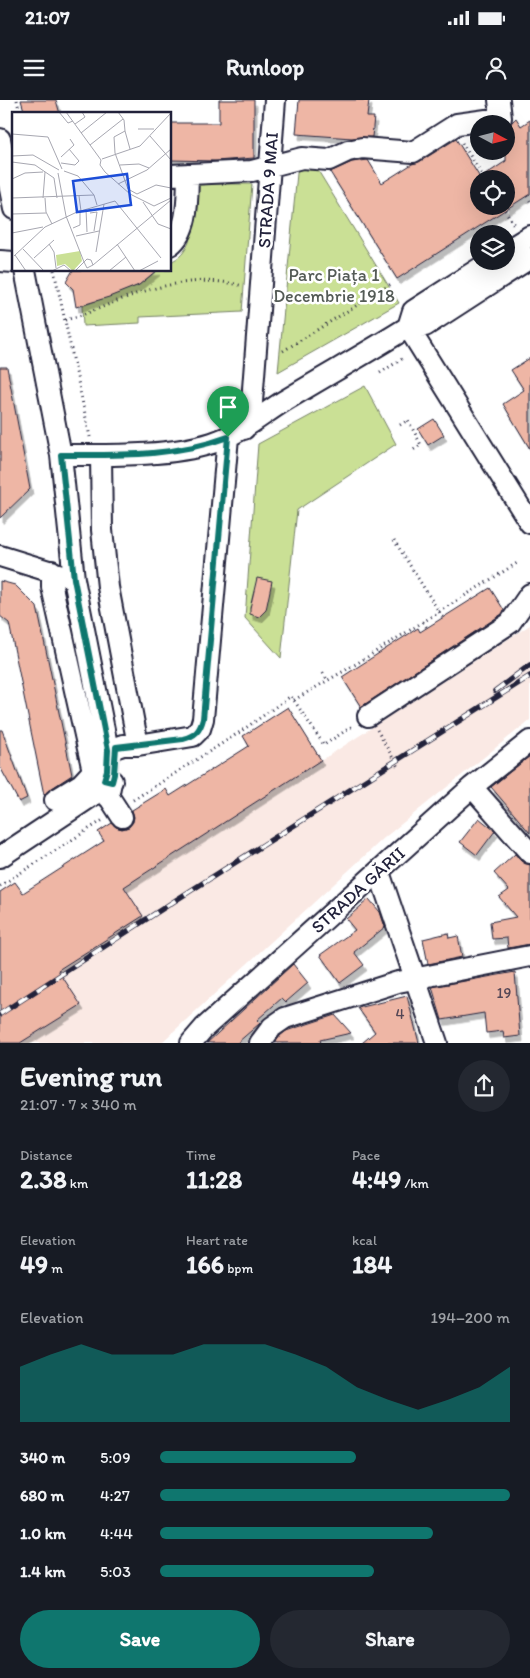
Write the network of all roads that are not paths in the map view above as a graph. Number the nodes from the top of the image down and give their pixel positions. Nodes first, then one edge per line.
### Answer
1 (275, 100) edge
2 (500, 100) edge
3 (0, 138) edge
4 (3, 162) edge
5 (270, 166) junction
6 (179, 174) edge
7 (11, 183) edge
8 (530, 236) edge
9 (171, 245) edge
10 (515, 246) edge
11 (530, 258) edge
12 (477, 270) edge
13 (25, 271) edge
14 (408, 327) junction
15 (236, 433) junction
16 (61, 455) junction
17 (97, 455) junction
18 (530, 523) edge
19 (0, 556) edge
20 (52, 571) junction
21 (74, 579) junction
22 (530, 594) edge
23 (368, 716) road end
24 (530, 742) edge
25 (138, 745) junction
26 (112, 748) junction
27 (103, 778) junction
28 (472, 787) junction
29 (55, 800) dead end
30 (119, 814) road end
31 (530, 854) edge
32 (0, 857) edge
33 (379, 872) junction
34 (530, 956) edge
35 (415, 979) junction
36 (190, 1043) edge
37 (260, 1043) edge
38 (438, 1043) edge

1 - 5 street, STRADA 9 MAI
2 - 5 street
3 - 4 street
4 - 7 street
5 - 6 street
5 - 15 street, STRADA 9 MAI
6 - 9 street
8 - 10 street
11 - 14 street
12 - 14 street
13 - 16 street
14 - 15 street
14 - 18 street
15 - 17 street
15 - 25 street, STRADA 9 MAI
16 - 17 street
16 - 21 street
17 - 25 street
19 - 20 street
20 - 21 street
20 - 27 street
21 - 26 street
22 - 23 street
24 - 28 street, STRADA GĂRII
25 - 26 street, STRADA 9 MAI
26 - 27 street
27 - 29 street
27 - 30 street
27 - 32 street
28 - 31 street
28 - 33 street, STRADA GĂRII
33 - 35 street
33 - 36 street, STRADA GĂRII
34 - 35 street
35 - 37 street
35 - 38 street

